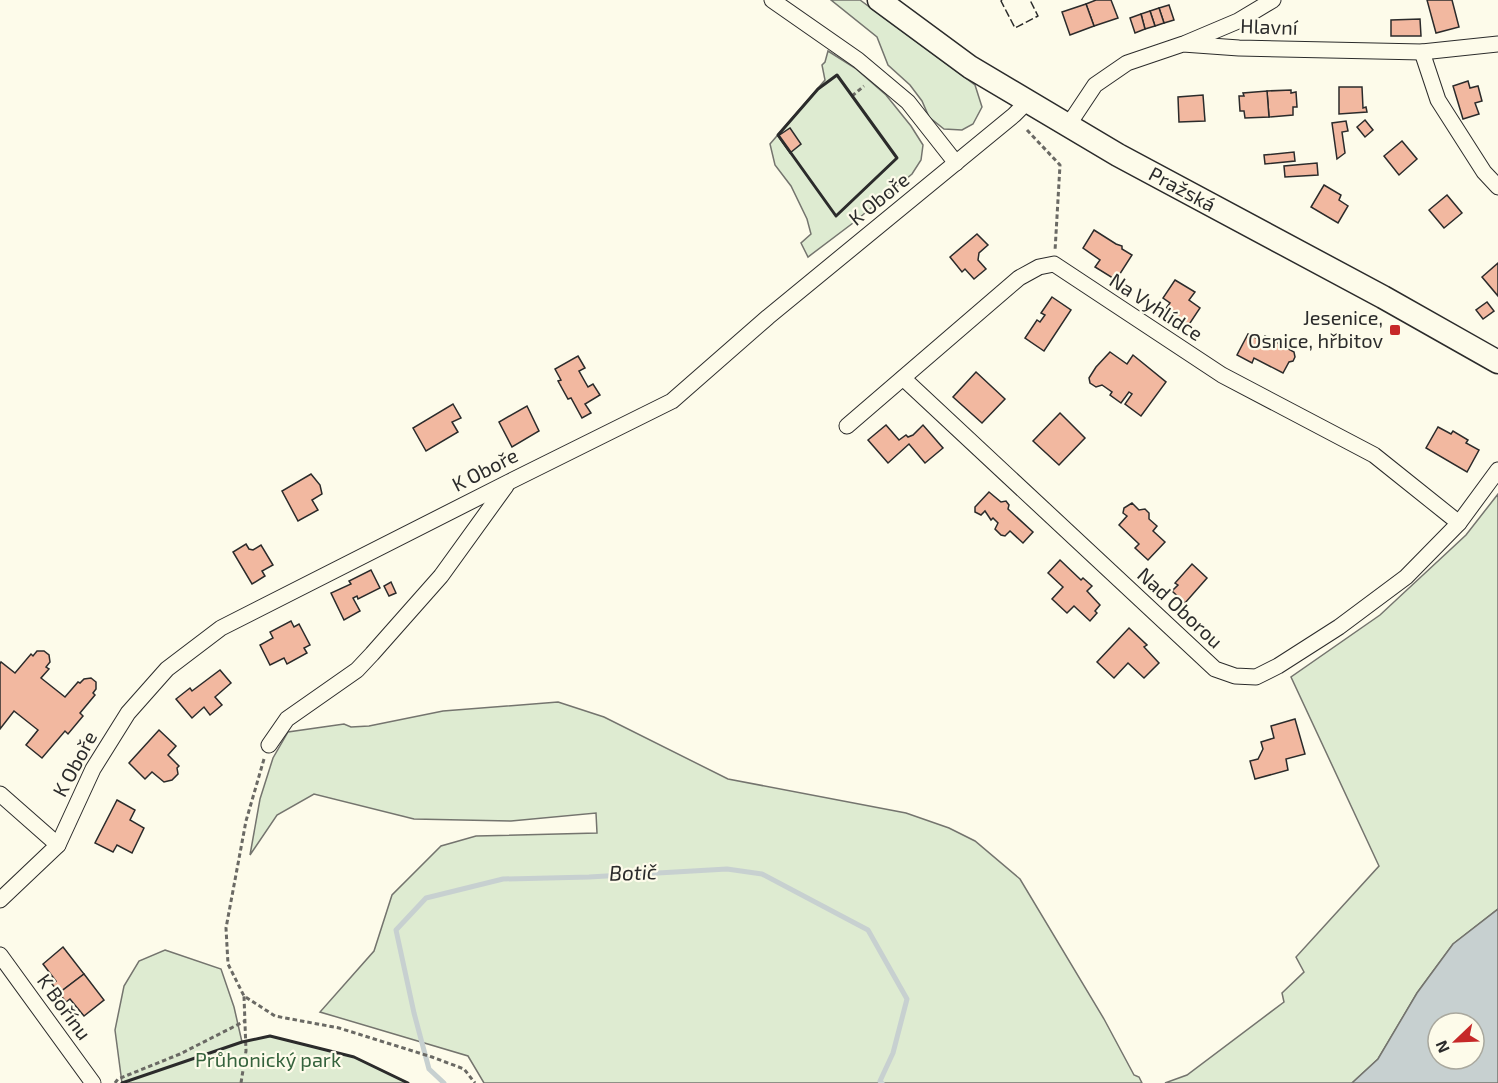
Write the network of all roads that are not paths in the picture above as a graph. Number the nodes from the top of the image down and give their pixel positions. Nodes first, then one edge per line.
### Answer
1 (772, 0) edge
2 (879, 0) edge
3 (1273, 0) edge
4 (1183, 44) junction
5 (1498, 44) edge
6 (1422, 52) junction
7 (1028, 101) junction
8 (1069, 124) junction
9 (956, 163) junction
10 (1498, 188) edge
11 (1498, 362) edge
12 (903, 378) junction
13 (847, 426) dead end
14 (1498, 470) edge
15 (509, 482) junction
16 (1459, 523) junction
17 (269, 745) road end
18 (0, 794) edge
19 (58, 845) junction
20 (0, 900) edge
21 (0, 955) edge
22 (93, 1083) edge

1 - 9 street
2 - 7 main road, Pražská
3 - 4 street
4 - 6 street, Hlavní
4 - 8 street, Hlavní
5 - 6 street, Hlavní
6 - 10 street
7 - 8 main road, Pražská
7 - 9 street, K Oboře
8 - 11 main road, Pražská
9 - 15 street, K Oboře
12 - 13 street
12 - 16 street, Na Vyhlídce
12 - 16 street, Nad Oborou
14 - 16 street, Nad Oborou
15 - 17 street
15 - 19 street, K Oboře
18 - 19 street
19 - 20 street, K Oboře
21 - 22 street, K Bořínu

